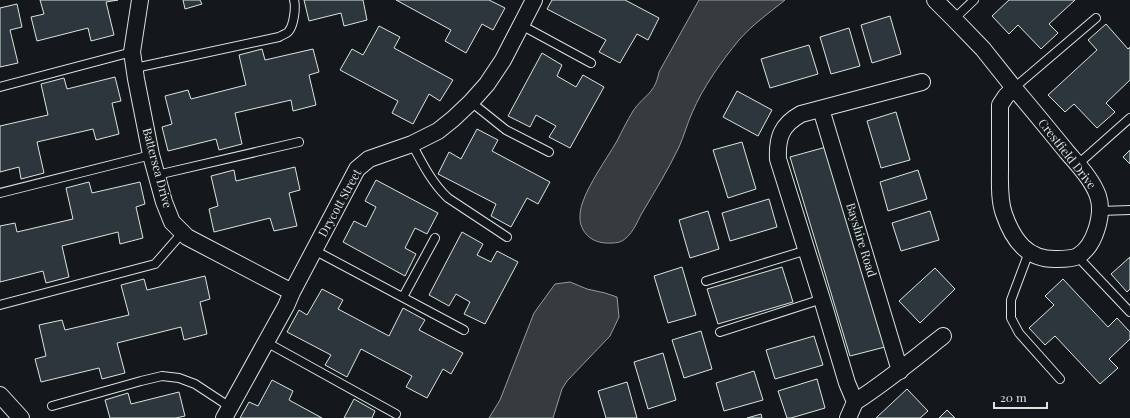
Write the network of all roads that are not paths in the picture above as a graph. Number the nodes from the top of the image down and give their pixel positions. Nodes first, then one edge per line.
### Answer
1 (140, 0) edge
2 (294, 0) edge
3 (534, 0) edge
4 (935, 0) edge
5 (974, 0) edge
6 (1096, 18) dead end
7 (954, 19) junction
8 (521, 25) junction
9 (133, 60) junction
10 (591, 63) dead end
11 (922, 82) dead end
12 (0, 86) edge
13 (1014, 88) junction
14 (471, 102) junction
15 (821, 109) junction
16 (1130, 118) edge
17 (299, 142) dead end
18 (412, 144) junction
19 (549, 152) dead end
20 (151, 156) junction
21 (1077, 164) junction
22 (157, 176) junction
23 (0, 193) edge
24 (1130, 210) edge
25 (1100, 211) junction
26 (183, 232) junction
27 (507, 236) dead end
28 (435, 238) dead end
29 (314, 250) junction
30 (807, 250) junction
31 (1029, 252) junction
32 (1078, 256) junction
33 (706, 281) dead end
34 (292, 292) junction
35 (403, 297) junction
36 (822, 299) junction
37 (0, 304) edge
38 (1130, 312) edge
39 (464, 330) dead end
40 (720, 332) dead end
41 (943, 336) dead end
42 (266, 342) junction
43 (900, 371) junction
44 (1060, 379) dead end
45 (0, 395) edge
46 (855, 402) junction
47 (52, 406) dead end
48 (227, 412) edge
49 (396, 414) dead end
50 (16, 416) edge
51 (848, 418) edge

1 - 9 street, Battersea Drive
2 - 9 lane
3 - 8 street, Drycott Street
4 - 7 street, Crestfield Drive
5 - 7 lane
6 - 13 lane
7 - 13 street, Crestfield Drive
8 - 10 lane
8 - 14 street, Drycott Street
9 - 12 lane
9 - 20 street, Battersea Drive
11 - 15 street
13 - 21 street, Crestfield Drive
13 - 31 street
14 - 18 street, Drycott Street
14 - 19 lane
15 - 30 street
15 - 43 street, Bayshire Road
16 - 21 lane
17 - 22 lane
18 - 27 lane
18 - 29 street, Drycott Street
20 - 22 street, Battersea Drive
20 - 23 lane
21 - 25 street, Crestfield Drive
22 - 26 street, Battersea Drive
24 - 25 lane
25 - 32 street, Crestfield Drive
26 - 34 street, Battersea Drive
26 - 37 lane
28 - 35 lane
29 - 34 street, Drycott Street
29 - 35 lane
30 - 33 lane
30 - 36 street
31 - 32 street
31 - 44 lane
32 - 38 lane
34 - 42 street, Drycott Street
35 - 39 lane
36 - 40 lane
36 - 46 street
41 - 43 street
42 - 48 street, Drycott Street
42 - 49 lane
43 - 46 street
45 - 50 street
46 - 51 street
47 - 48 lane

